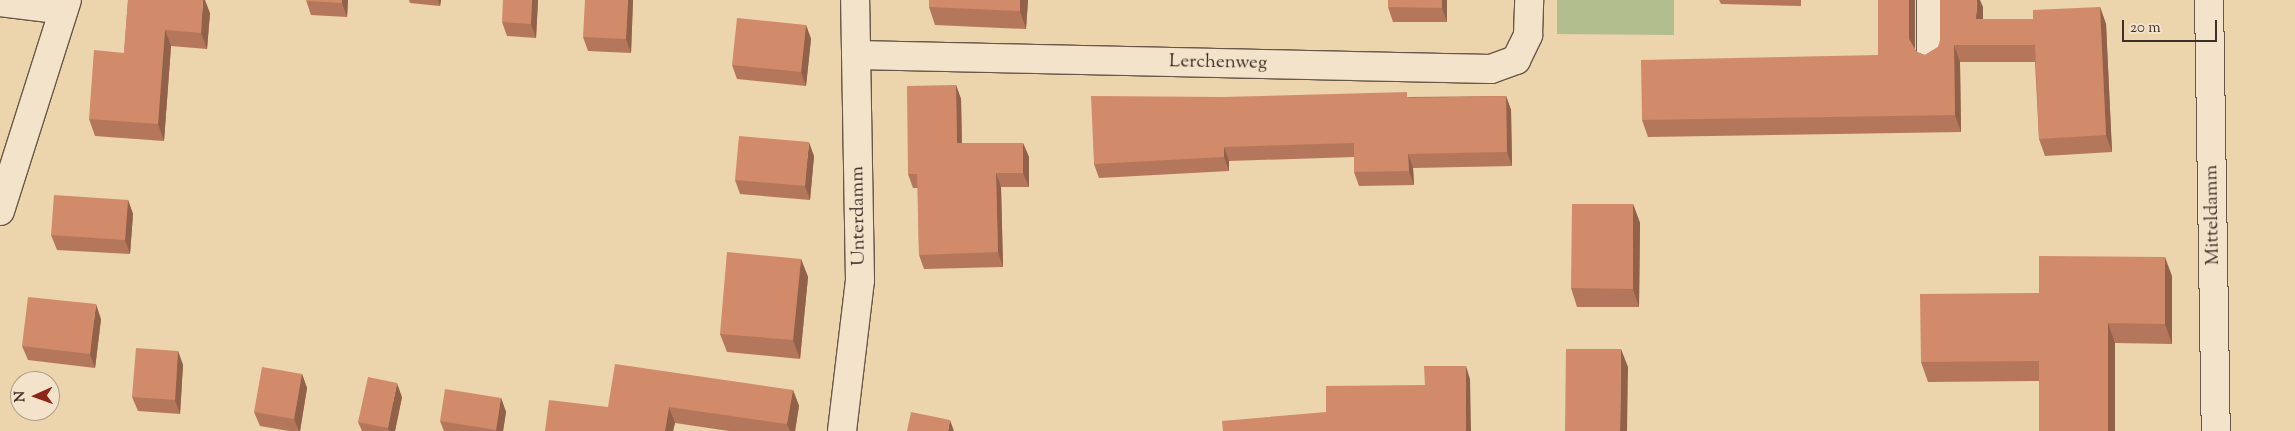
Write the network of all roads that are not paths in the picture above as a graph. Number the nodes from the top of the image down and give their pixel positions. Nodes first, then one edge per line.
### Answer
1 (855, 0) edge
2 (1529, 0) edge
3 (1931, 0) edge
4 (2209, 0) edge
5 (0, 2) edge
6 (65, 5) edge
7 (856, 55) junction
8 (1931, 56) edge
9 (0, 211) edge
10 (842, 431) edge
11 (2216, 431) edge

1 - 7 street, Unterdamm
2 - 7 street, Lerchenweg
3 - 8 street
4 - 11 street, Mitteldamm
5 - 6 street
6 - 9 street
7 - 10 street, Unterdamm

